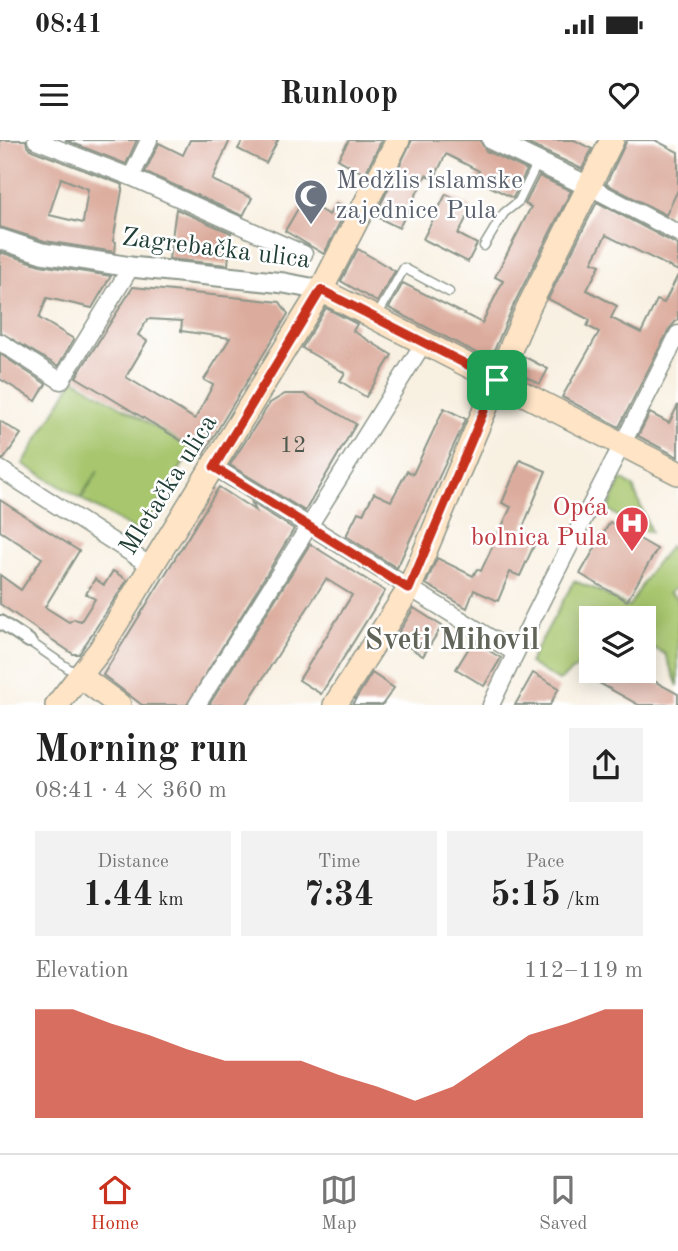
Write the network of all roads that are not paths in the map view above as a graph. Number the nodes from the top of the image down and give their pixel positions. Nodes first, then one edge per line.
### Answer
1 (36, 140) edge
2 (149, 140) edge
3 (398, 140) edge
4 (492, 140) edge
5 (611, 140) edge
6 (538, 162) junction
7 (131, 177) junction
8 (588, 187) junction
9 (678, 233) edge
10 (0, 239) edge
11 (484, 246) dead end
12 (304, 254) dead end
13 (131, 267) junction
14 (321, 290) junction
15 (449, 292) dead end
16 (375, 319) junction
17 (678, 334) edge
18 (0, 342) edge
19 (423, 344) junction
20 (497, 380) junction
21 (624, 444) junction
22 (214, 467) junction
23 (0, 469) edge
24 (678, 472) edge
25 (310, 527) junction
26 (151, 566) junction
27 (409, 589) junction
28 (0, 622) edge
29 (29, 641) joint
30 (515, 653) junction
31 (80, 676) junction
32 (57, 705) edge
33 (119, 705) edge
34 (197, 705) edge
35 (335, 705) edge
36 (491, 705) edge

1 - 7 street
2 - 7 street
3 - 14 main road, Mletačka ulica
4 - 6 street
5 - 8 main road
6 - 8 street
6 - 11 lane
7 - 12 street
8 - 9 street
8 - 20 main road
10 - 13 street, Zagrebačka ulica
13 - 14 street, Zagrebačka ulica
13 - 18 street
14 - 16 main road, Zagrebačka ulica
14 - 22 main road, Mletačka ulica
15 - 16 lane
16 - 19 main road, Zagrebačka ulica
17 - 21 street
19 - 20 main road, Zagrebačka ulica
19 - 25 street
20 - 21 main road, Zagrebačka ulica
20 - 27 main road
21 - 24 main road, Zagrebačka ulica
21 - 30 street
22 - 25 street
22 - 26 main road, Mletačka ulica
23 - 26 street
25 - 27 street
25 - 34 street
26 - 31 main road, Mletačka ulica
27 - 30 street
27 - 35 main road
28 - 29 street
29 - 31 lane
30 - 36 street
31 - 32 main road, Mletačka ulica
31 - 33 main road

